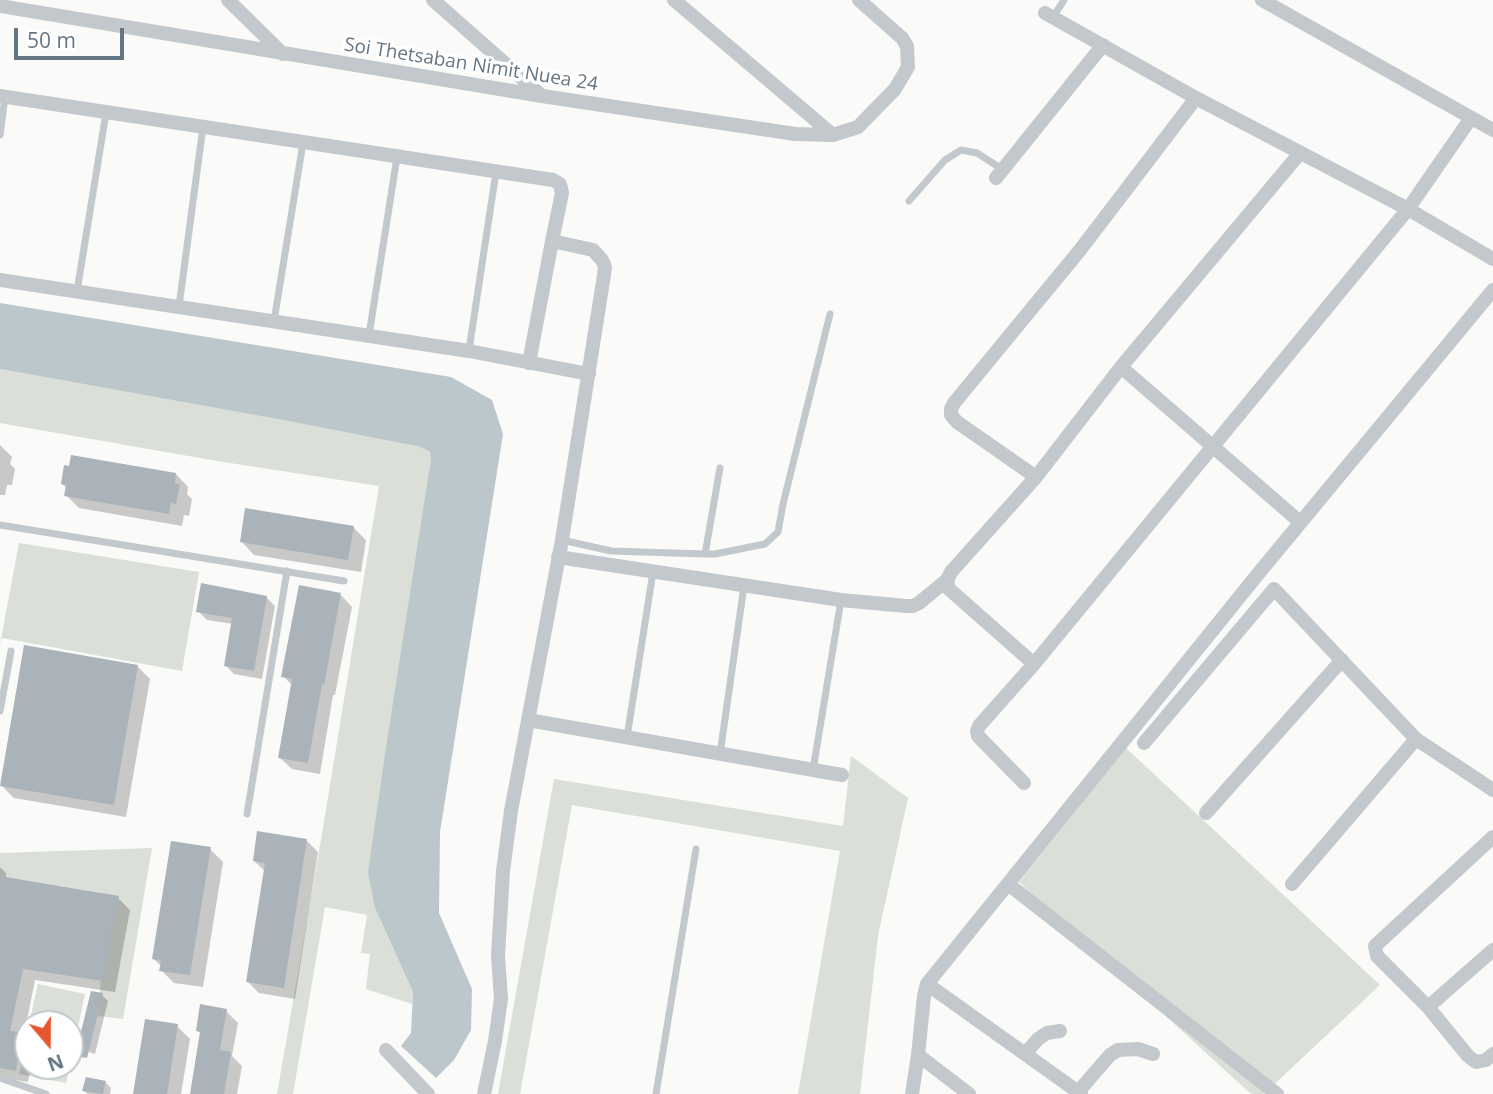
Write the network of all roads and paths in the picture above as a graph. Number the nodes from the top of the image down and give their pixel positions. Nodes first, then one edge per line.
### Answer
1 (228, 0) edge
2 (433, 0) edge
3 (674, 0) edge
4 (859, 0) edge
5 (1064, 0) edge
6 (1262, 0) edge
7 (0, 6) edge
8 (1049, 15) joint
9 (1103, 45) junction
10 (283, 54) junction
11 (542, 96) junction
12 (3, 97) edge
13 (1196, 99) junction
14 (106, 112) junction
15 (1471, 118) junction
16 (203, 127) junction
17 (1493, 130) edge
18 (0, 135) edge
19 (833, 135) junction
20 (303, 142) junction
21 (1300, 153) junction
22 (397, 156) junction
23 (496, 172) junction
24 (1000, 174) joint
25 (909, 201) dead end
26 (1408, 209) junction
27 (552, 241) junction
28 (1493, 259) edge
29 (0, 280) edge
30 (1493, 290) edge
31 (77, 292) junction
32 (179, 307) junction
33 (830, 314) dead end
34 (274, 321) junction
35 (369, 336) junction
36 (469, 351) junction
37 (529, 363) junction
38 (1121, 367) junction
39 (589, 374) junction
40 (1212, 446) junction
41 (720, 468) dead end
42 (1035, 477) junction
43 (1300, 522) junction
44 (0, 525) edge
45 (562, 540) junction
46 (705, 554) junction
47 (558, 557) junction
48 (287, 572) junction
49 (653, 572) junction
50 (947, 580) junction
51 (344, 581) dead end
52 (744, 586) junction
53 (841, 600) junction
54 (11, 651) dead end
55 (1342, 660) junction
56 (1034, 664) junction
57 (0, 711) edge
58 (528, 720) junction
59 (627, 737) junction
60 (1416, 739) junction
61 (1144, 743) dead end
62 (720, 754) junction
63 (813, 769) junction
64 (842, 775) dead end
65 (1024, 783) dead end
66 (1490, 784) edge
67 (1206, 813) dead end
68 (247, 814) dead end
69 (1493, 837) edge
70 (696, 849) dead end
71 (1008, 884) junction
72 (1292, 884) dead end
73 (1493, 950) edge
74 (927, 984) junction
75 (1428, 1007) junction
76 (1060, 1031) dead end
77 (386, 1050) dead end
78 (1025, 1054) junction
79 (1153, 1054) dead end
80 (1493, 1054) edge
81 (918, 1055) junction
82 (0, 1078) edge
83 (1080, 1093) edge
84 (46, 1094) edge
85 (428, 1094) edge
86 (484, 1094) edge
87 (656, 1094) edge
88 (912, 1094) edge
89 (969, 1094) edge
90 (1277, 1094) edge

1 - 10 street
2 - 11 street
3 - 19 street
4 - 19 street, Soi Thetsaban Nimit Nuea 24
5 - 8 lane
6 - 15 street
7 - 10 street, Soi Thetsaban Nimit Nuea 24
8 - 9 street
9 - 13 street
9 - 24 street
10 - 11 street, Soi Thetsaban Nimit Nuea 24
11 - 19 street, Soi Thetsaban Nimit Nuea 24
12 - 14 street
12 - 18 lane
13 - 21 street
13 - 42 street
14 - 16 street
14 - 31 lane
15 - 17 street
15 - 26 street
16 - 20 street
16 - 32 lane
20 - 22 street
20 - 34 lane
21 - 26 street
21 - 38 street
22 - 23 street
22 - 35 lane
23 - 27 street
23 - 36 lane
24 - 25 lane
26 - 28 street
26 - 40 street
27 - 37 street
27 - 39 street
29 - 31 street
30 - 43 street
31 - 32 street
32 - 34 street
33 - 46 lane
34 - 35 street
35 - 36 street
36 - 37 street
37 - 39 street
38 - 40 street
38 - 42 street
39 - 45 street
40 - 43 street
40 - 56 street
41 - 46 lane
42 - 50 street
43 - 71 street
44 - 48 lane
45 - 46 lane
45 - 47 street
47 - 49 street
47 - 58 street
48 - 51 lane
48 - 68 lane
49 - 52 street
49 - 59 lane
50 - 53 street
50 - 56 street
52 - 53 street
52 - 62 lane
53 - 63 lane
54 - 57 lane
55 - 60 street
55 - 61 street
55 - 67 street
56 - 65 street
58 - 59 street
58 - 86 street
59 - 62 street
60 - 66 street
60 - 72 street
62 - 63 street
63 - 64 street
69 - 75 street
70 - 87 lane
71 - 74 street
71 - 90 street
73 - 75 street
74 - 78 street
74 - 81 street
75 - 80 street
76 - 78 street
77 - 85 street
78 - 83 street
79 - 83 street
81 - 88 street
81 - 89 street
82 - 84 lane

